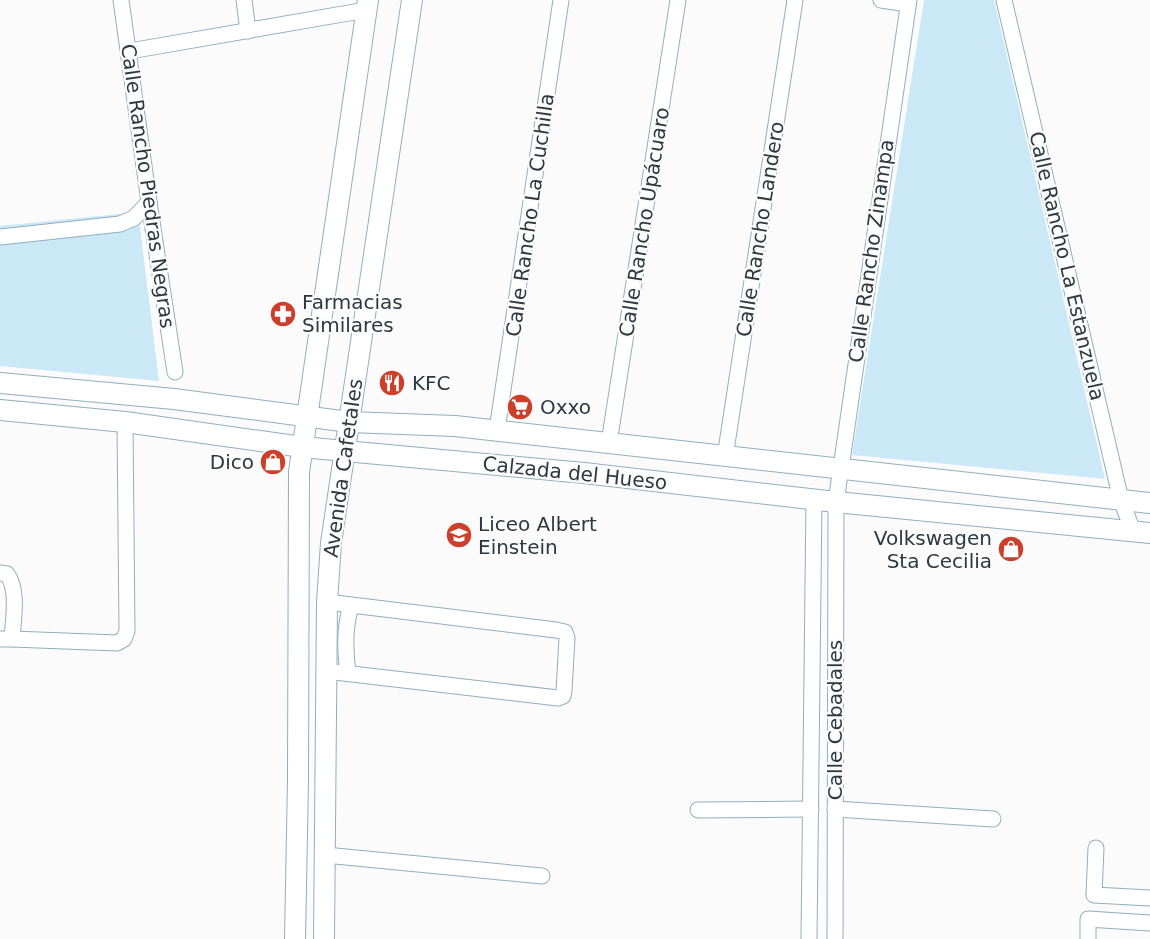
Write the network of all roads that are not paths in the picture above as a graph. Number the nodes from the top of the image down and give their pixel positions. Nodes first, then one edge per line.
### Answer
1 (122, 0) edge
2 (244, 0) edge
3 (412, 0) edge
4 (561, 0) edge
5 (678, 0) edge
6 (795, 0) edge
7 (881, 0) edge
8 (1004, 0) edge
9 (908, 2) edge
10 (367, 5) edge
11 (248, 31) junction
12 (130, 51) junction
13 (149, 202) junction
14 (0, 237) edge
15 (175, 372) dead end
16 (0, 383) edge
17 (0, 411) edge
18 (307, 417) junction
19 (125, 422) junction
20 (349, 422) junction
21 (497, 430) junction
22 (609, 443) junction
23 (302, 447) junction
24 (345, 451) junction
25 (725, 457) junction
26 (839, 470) junction
27 (814, 499) junction
28 (1121, 500) junction
29 (836, 502) junction
30 (1150, 503) edge
31 (1142, 532) edge
32 (0, 573) edge
33 (813, 586) junction
34 (835, 586) junction
35 (340, 604) junction
36 (6, 639) edge
37 (338, 672) junction
38 (811, 809) junction
39 (835, 809) junction
40 (699, 810) dead end
41 (993, 819) dead end
42 (1096, 848) dead end
43 (325, 855) junction
44 (542, 876) dead end
45 (1150, 897) edge
46 (1150, 922) edge
47 (295, 939) edge
48 (324, 939) edge
49 (809, 939) edge
50 (835, 939) edge
51 (1088, 939) edge

1 - 12 street, Calle Rancho Piedras Negras
2 - 11 street
3 - 20 main road, Avenida Cafetales
4 - 21 street, Calle Rancho La Cuchilla
5 - 22 street, Calle Rancho Upácuaro
6 - 25 street, Calle Rancho Landero
7 - 9 street
8 - 28 street, Calle Rancho La Estanzuela
9 - 26 street, Calle Rancho Zinampa
10 - 11 street
10 - 18 main road, Avenida Cafetales
11 - 12 street
12 - 13 street, Calle Rancho Piedras Negras
13 - 14 street
13 - 15 street, Calle Rancho Piedras Negras
16 - 18 main road, Calzada del Hueso
17 - 19 main road, Calzada del Hueso
18 - 20 main road, Calzada del Hueso
18 - 23 main road, Avenida Cafetales
19 - 23 main road, Calzada del Hueso
19 - 36 street
20 - 21 main road, Calzada del Hueso
20 - 24 main road, Avenida Cafetales
21 - 22 main road, Calzada del Hueso
22 - 25 main road, Calzada del Hueso
23 - 24 main road, Calzada del Hueso
23 - 47 main road, Avenida Cafetales
24 - 27 main road, Calzada del Hueso
24 - 35 main road, Avenida Cafetales
25 - 26 main road, Calzada del Hueso
26 - 28 main road, Calzada del Hueso
26 - 29 street, Calle Rancho Zinampa
27 - 29 main road, Calzada del Hueso
27 - 33 street
28 - 30 main road, Calzada del Hueso
28 - 31 street, Calle Rancho La Estanzuela
29 - 31 main road, Calzada del Hueso
29 - 34 street, Calle Cebadales
32 - 36 street
33 - 34 street
33 - 38 street
34 - 39 street, Calle Cebadales
35 - 37 main road, Avenida Cafetales
35 - 37 street
37 - 43 main road, Avenida Cafetales
38 - 40 street
38 - 49 street
39 - 41 street
39 - 50 street, Calle Cebadales
42 - 45 street
43 - 44 street
43 - 48 main road, Avenida Cafetales
46 - 51 street

